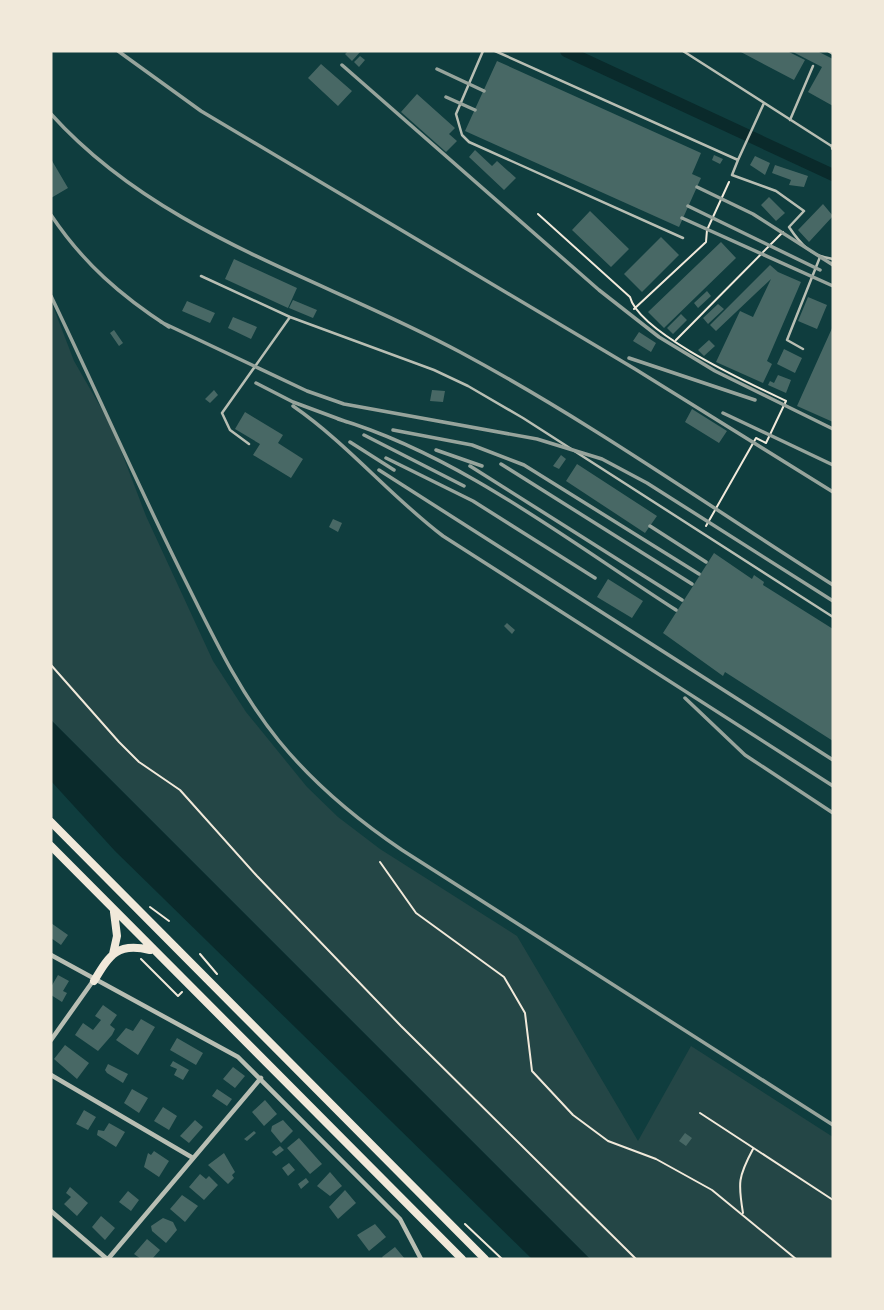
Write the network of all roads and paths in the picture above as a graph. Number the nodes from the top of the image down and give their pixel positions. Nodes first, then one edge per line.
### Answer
1 (483, 51) edge
2 (495, 51) edge
3 (683, 51) edge
4 (828, 51) edge
5 (833, 54) edge
6 (813, 66) dead end
7 (764, 103) junction
8 (790, 120) junction
9 (833, 147) edge
10 (738, 160) junction
11 (732, 175) junction
12 (538, 214) dead end
13 (789, 227) junction
14 (683, 238) dead end
15 (820, 257) junction
16 (833, 259) edge
17 (201, 275) dead end
18 (633, 309) junction
19 (290, 317) junction
20 (676, 341) junction
21 (803, 349) dead end
22 (249, 444) dead end
23 (702, 532) junction
24 (833, 617) edge
25 (51, 665) edge
26 (51, 822) edge
27 (51, 846) edge
28 (380, 862) dead end
29 (114, 911) junction
30 (153, 951) junction
31 (113, 954) junction
32 (51, 955) edge
33 (137, 955) dead end
34 (94, 981) junction
35 (178, 996) dead end
36 (51, 1040) edge
37 (51, 1075) edge
38 (261, 1078) junction
39 (699, 1113) dead end
40 (754, 1148) junction
41 (193, 1158) junction
42 (833, 1200) edge
43 (51, 1211) edge
44 (744, 1214) junction
45 (108, 1259) edge
46 (421, 1259) edge
47 (462, 1259) edge
48 (485, 1259) edge
49 (636, 1259) edge
50 (796, 1259) edge

1 - 14 lane
2 - 10 lane
3 - 7 lane
4 - 5 lane
6 - 8 lane
7 - 8 lane
7 - 10 lane
8 - 9 lane
10 - 11 lane
11 - 13 lane
11 - 18 path
12 - 18 path
13 - 15 lane
13 - 20 path
15 - 16 lane
15 - 21 lane
17 - 19 lane
18 - 20 path
19 - 22 lane
19 - 23 lane
20 - 23 path
23 - 24 lane
25 - 49 path
26 - 48 highway
27 - 29 highway
28 - 44 path
29 - 30 highway
29 - 31 highway
30 - 31 highway
30 - 47 highway
31 - 34 highway
32 - 34 street
33 - 35 path
34 - 36 street
34 - 38 street
37 - 41 street
38 - 41 street
38 - 46 street
39 - 40 path
40 - 42 path
40 - 44 path
41 - 45 street
43 - 45 street
44 - 50 path

